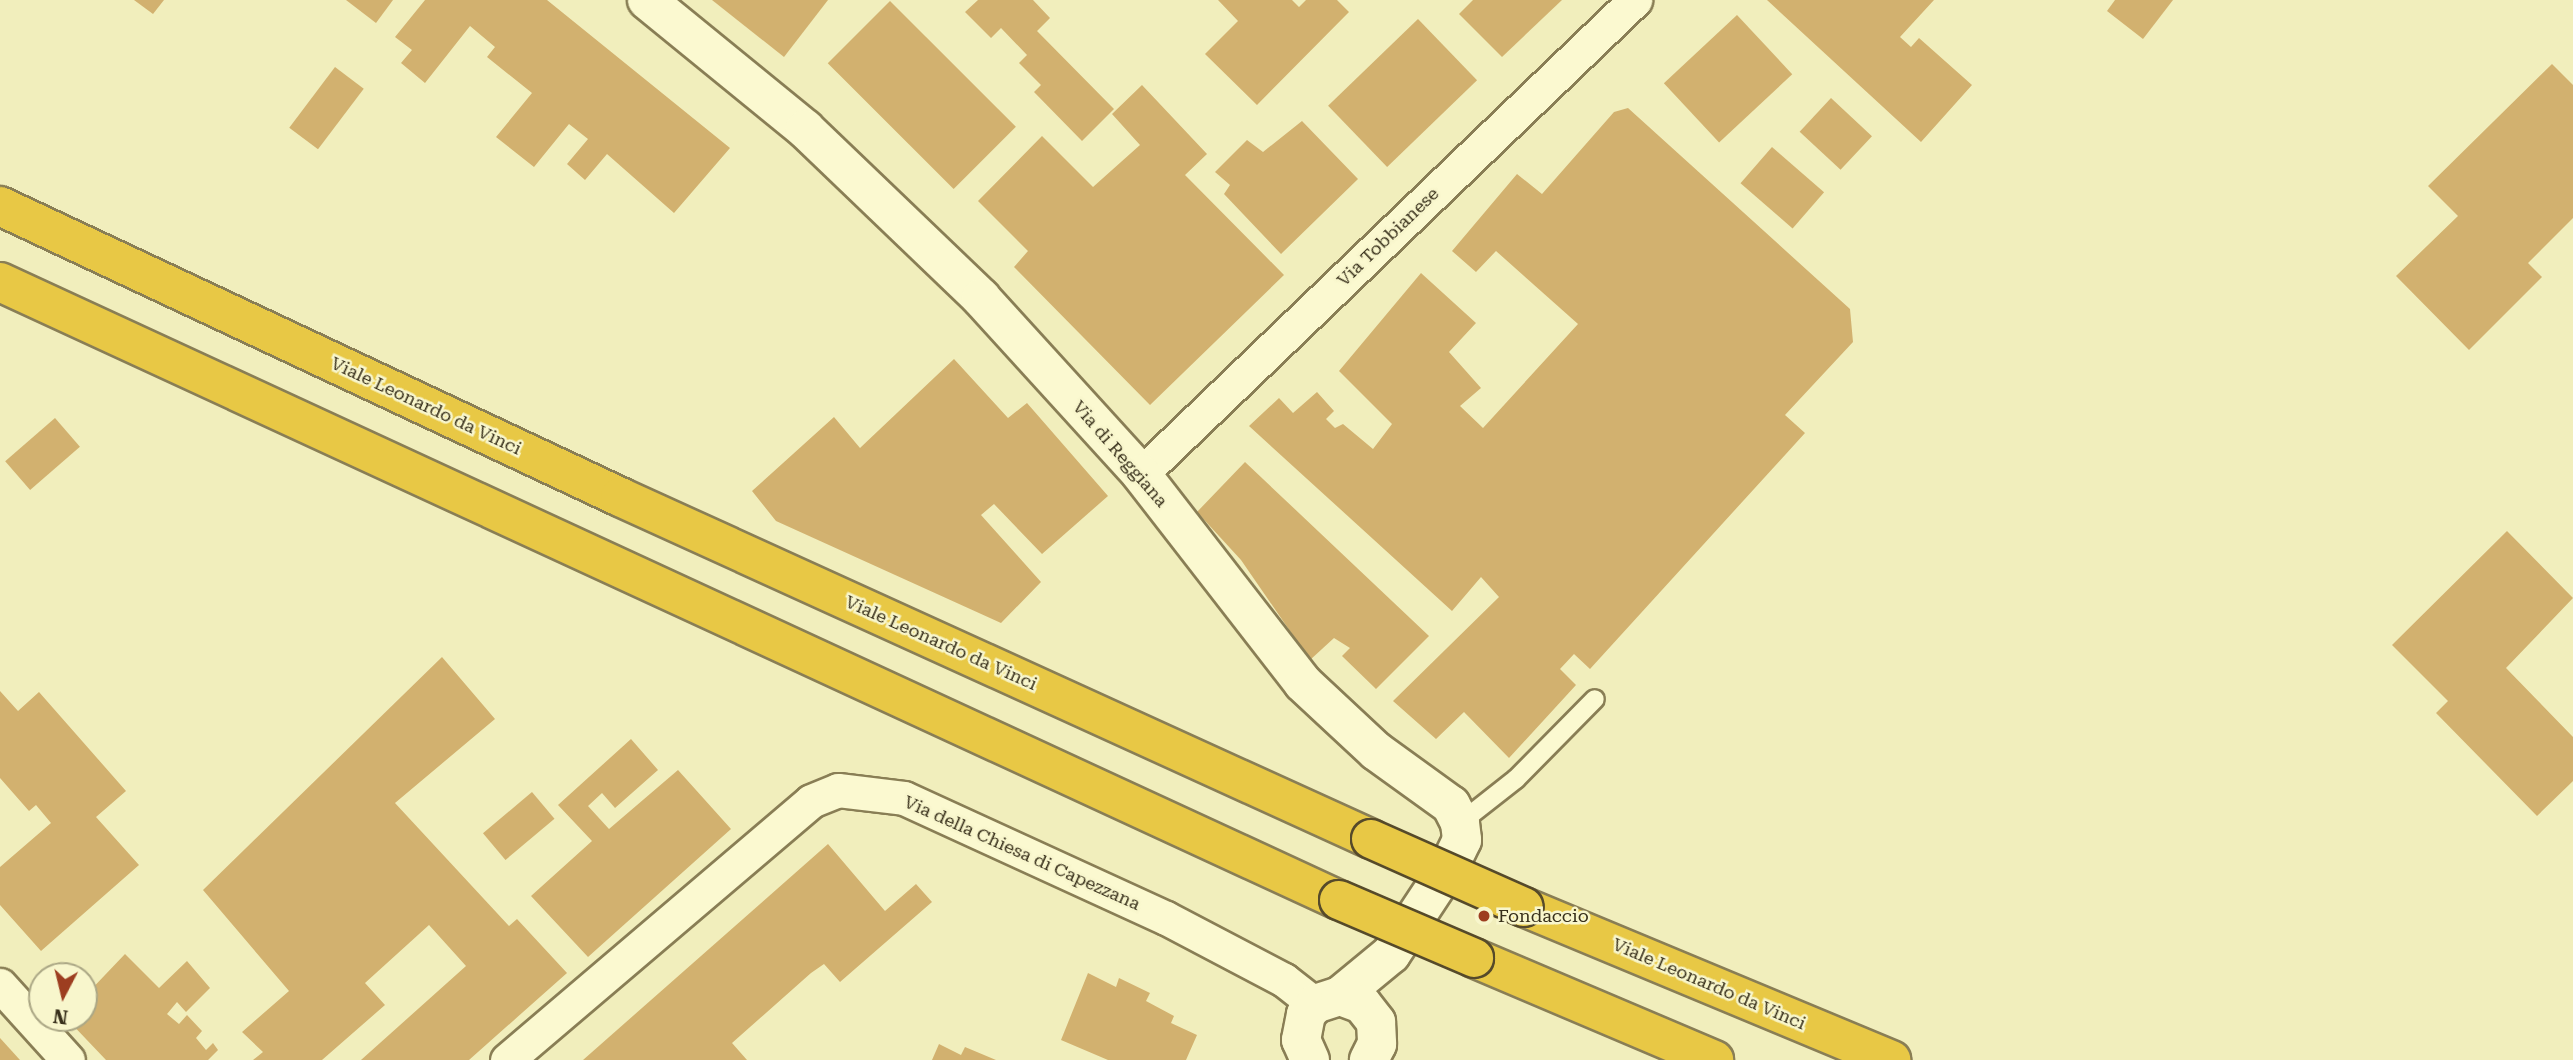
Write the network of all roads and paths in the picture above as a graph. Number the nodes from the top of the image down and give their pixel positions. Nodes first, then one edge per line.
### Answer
1 (647, 0) edge
2 (1635, 0) edge
3 (0, 206) edge
4 (0, 282) edge
5 (1141, 474) junction
6 (1595, 699) dead end
7 (1460, 823) junction
8 (1391, 954) junction
9 (0, 985) edge
10 (1327, 1000) junction
11 (1373, 1049) edge
12 (1296, 1053) edge
13 (68, 1060) edge
14 (507, 1060) edge
15 (1714, 1060) edge
16 (1891, 1060) edge

1 - 5 street, Via di Reggiana
2 - 5 street, Via Tobbianese
3 - 16 highway, Viale Leonardo da Vinci, bridge
4 - 15 highway, bridge
5 - 7 street, Via di Reggiana
6 - 7 lane
7 - 8 street
8 - 10 street
8 - 11 street
9 - 13 street
10 - 11 street
10 - 12 street
10 - 14 street, Via della Chiesa di Capezzana

